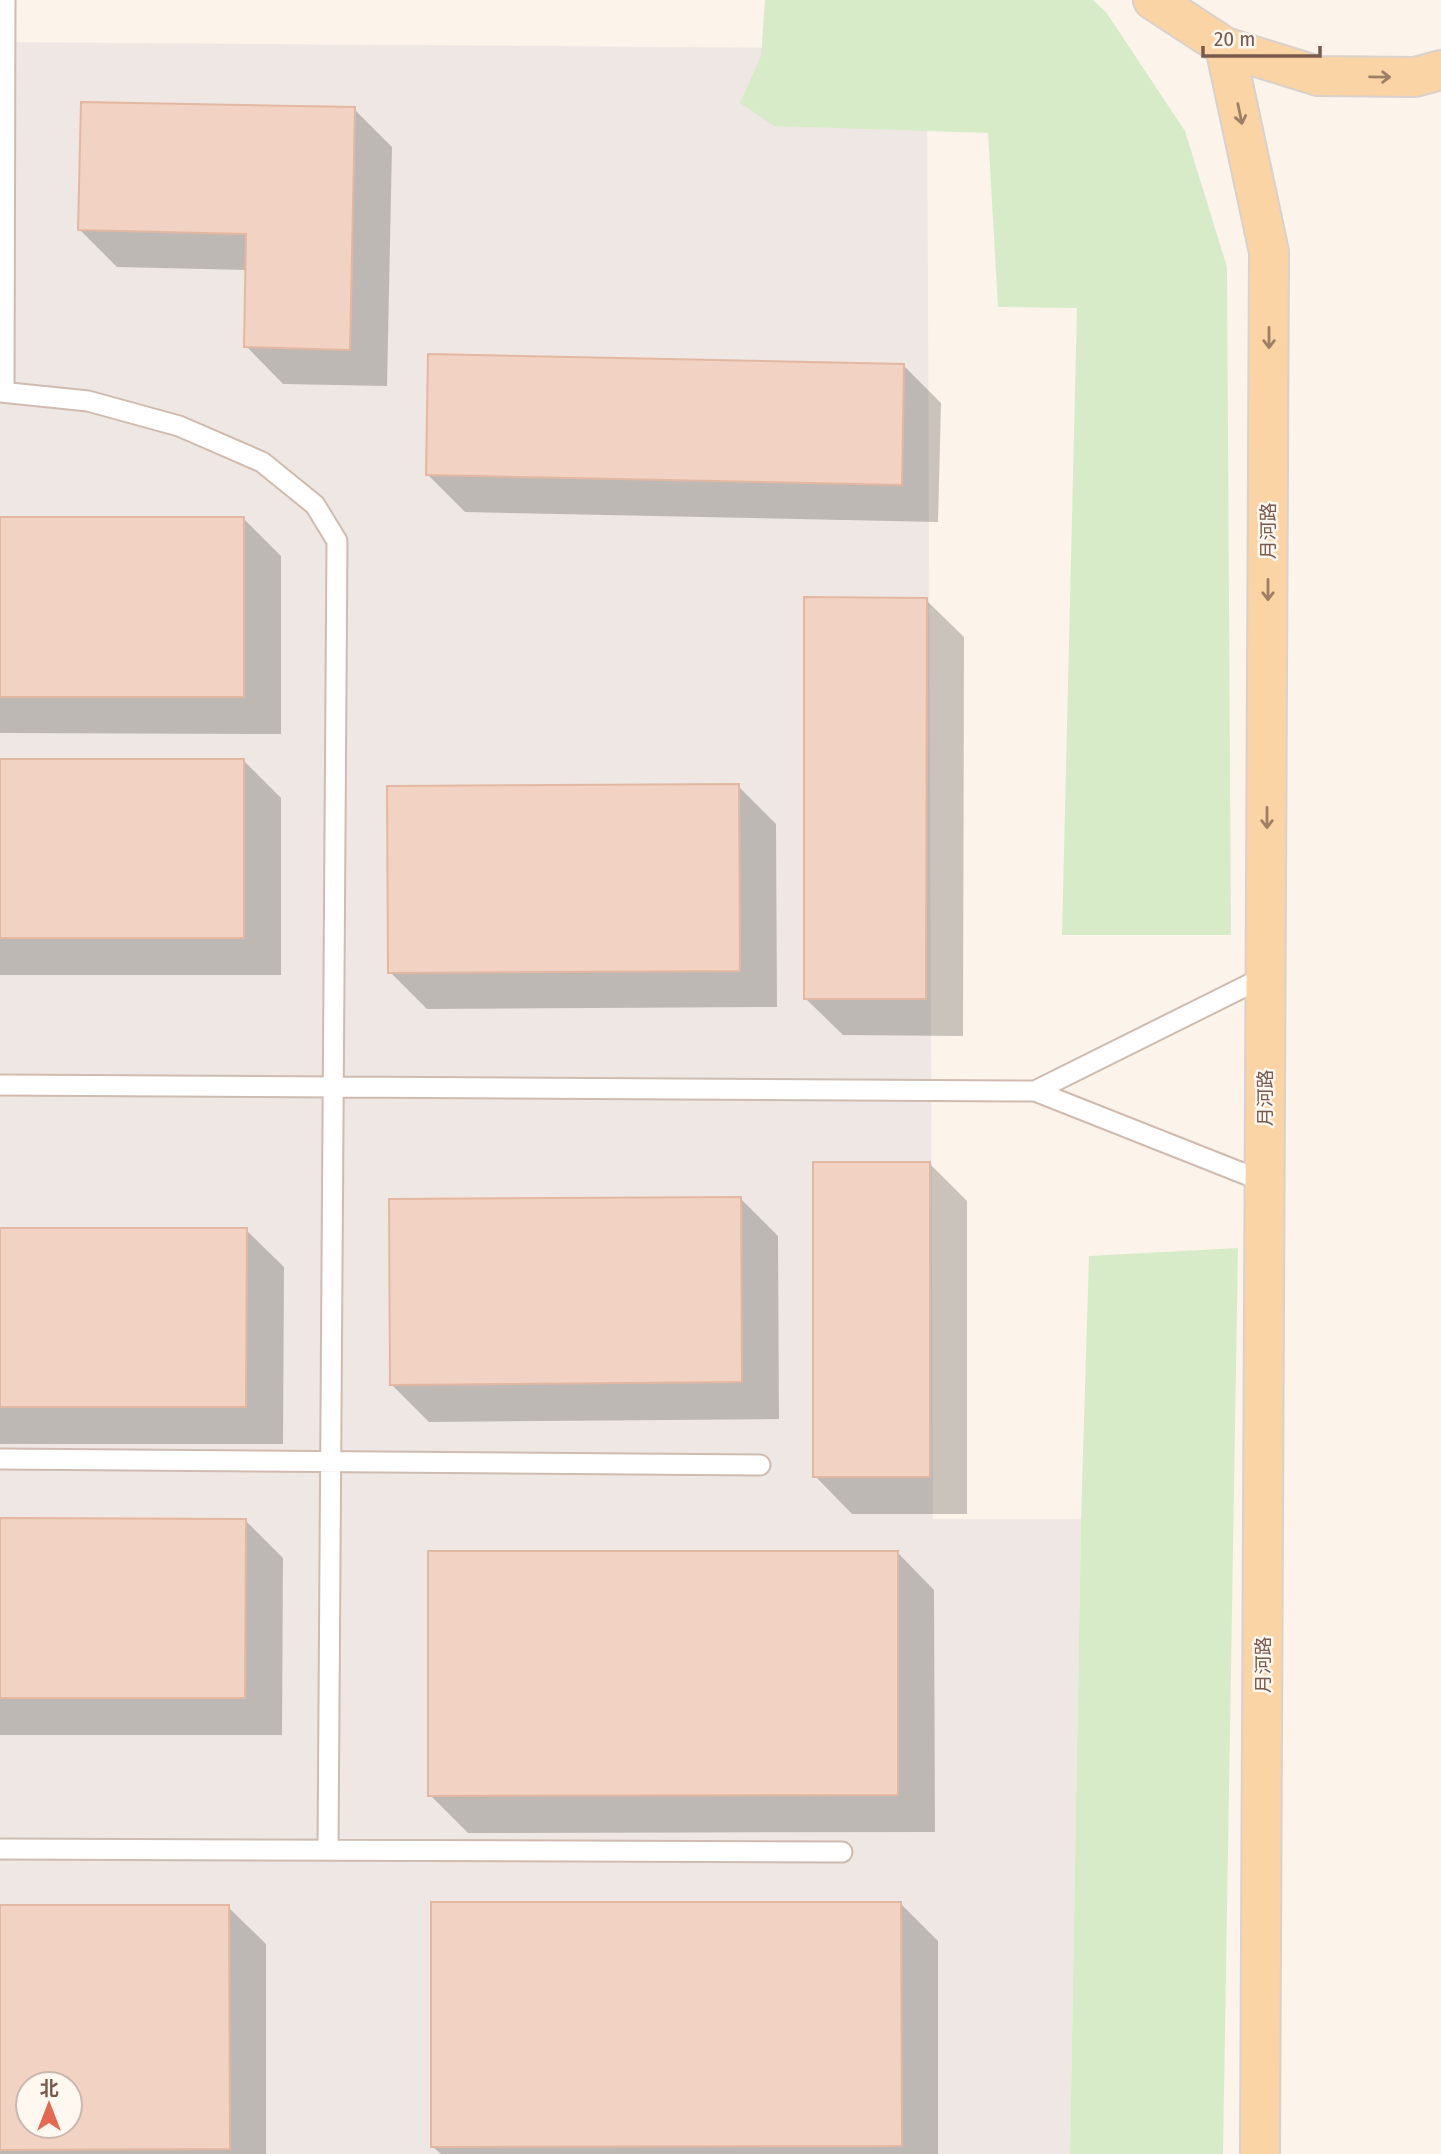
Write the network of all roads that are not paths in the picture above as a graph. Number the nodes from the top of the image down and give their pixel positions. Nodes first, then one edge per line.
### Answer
1 (5, 0) edge
2 (1153, 0) edge
3 (1225, 47) junction
4 (1441, 70) edge
5 (2, 392) edge
6 (1266, 976) junction
7 (0, 1085) edge
8 (333, 1087) junction
9 (1035, 1091) junction
10 (1265, 1182) junction
11 (0, 1459) edge
12 (330, 1461) junction
13 (760, 1465) dead end
14 (0, 1849) edge
15 (328, 1850) junction
16 (842, 1852) dead end
17 (1260, 2154) edge

1 - 5 lane
2 - 3 main road
3 -> 4 main road
3 -> 6 main road, 月河路
5 - 8 lane
6 - 9 lane
6 - 10 main road, 月河路
7 - 8 lane
8 - 9 lane
8 - 12 lane
9 - 10 lane
10 - 17 main road, 月河路
11 - 12 lane
12 - 13 lane
12 - 15 lane
14 - 15 lane
15 - 16 lane

